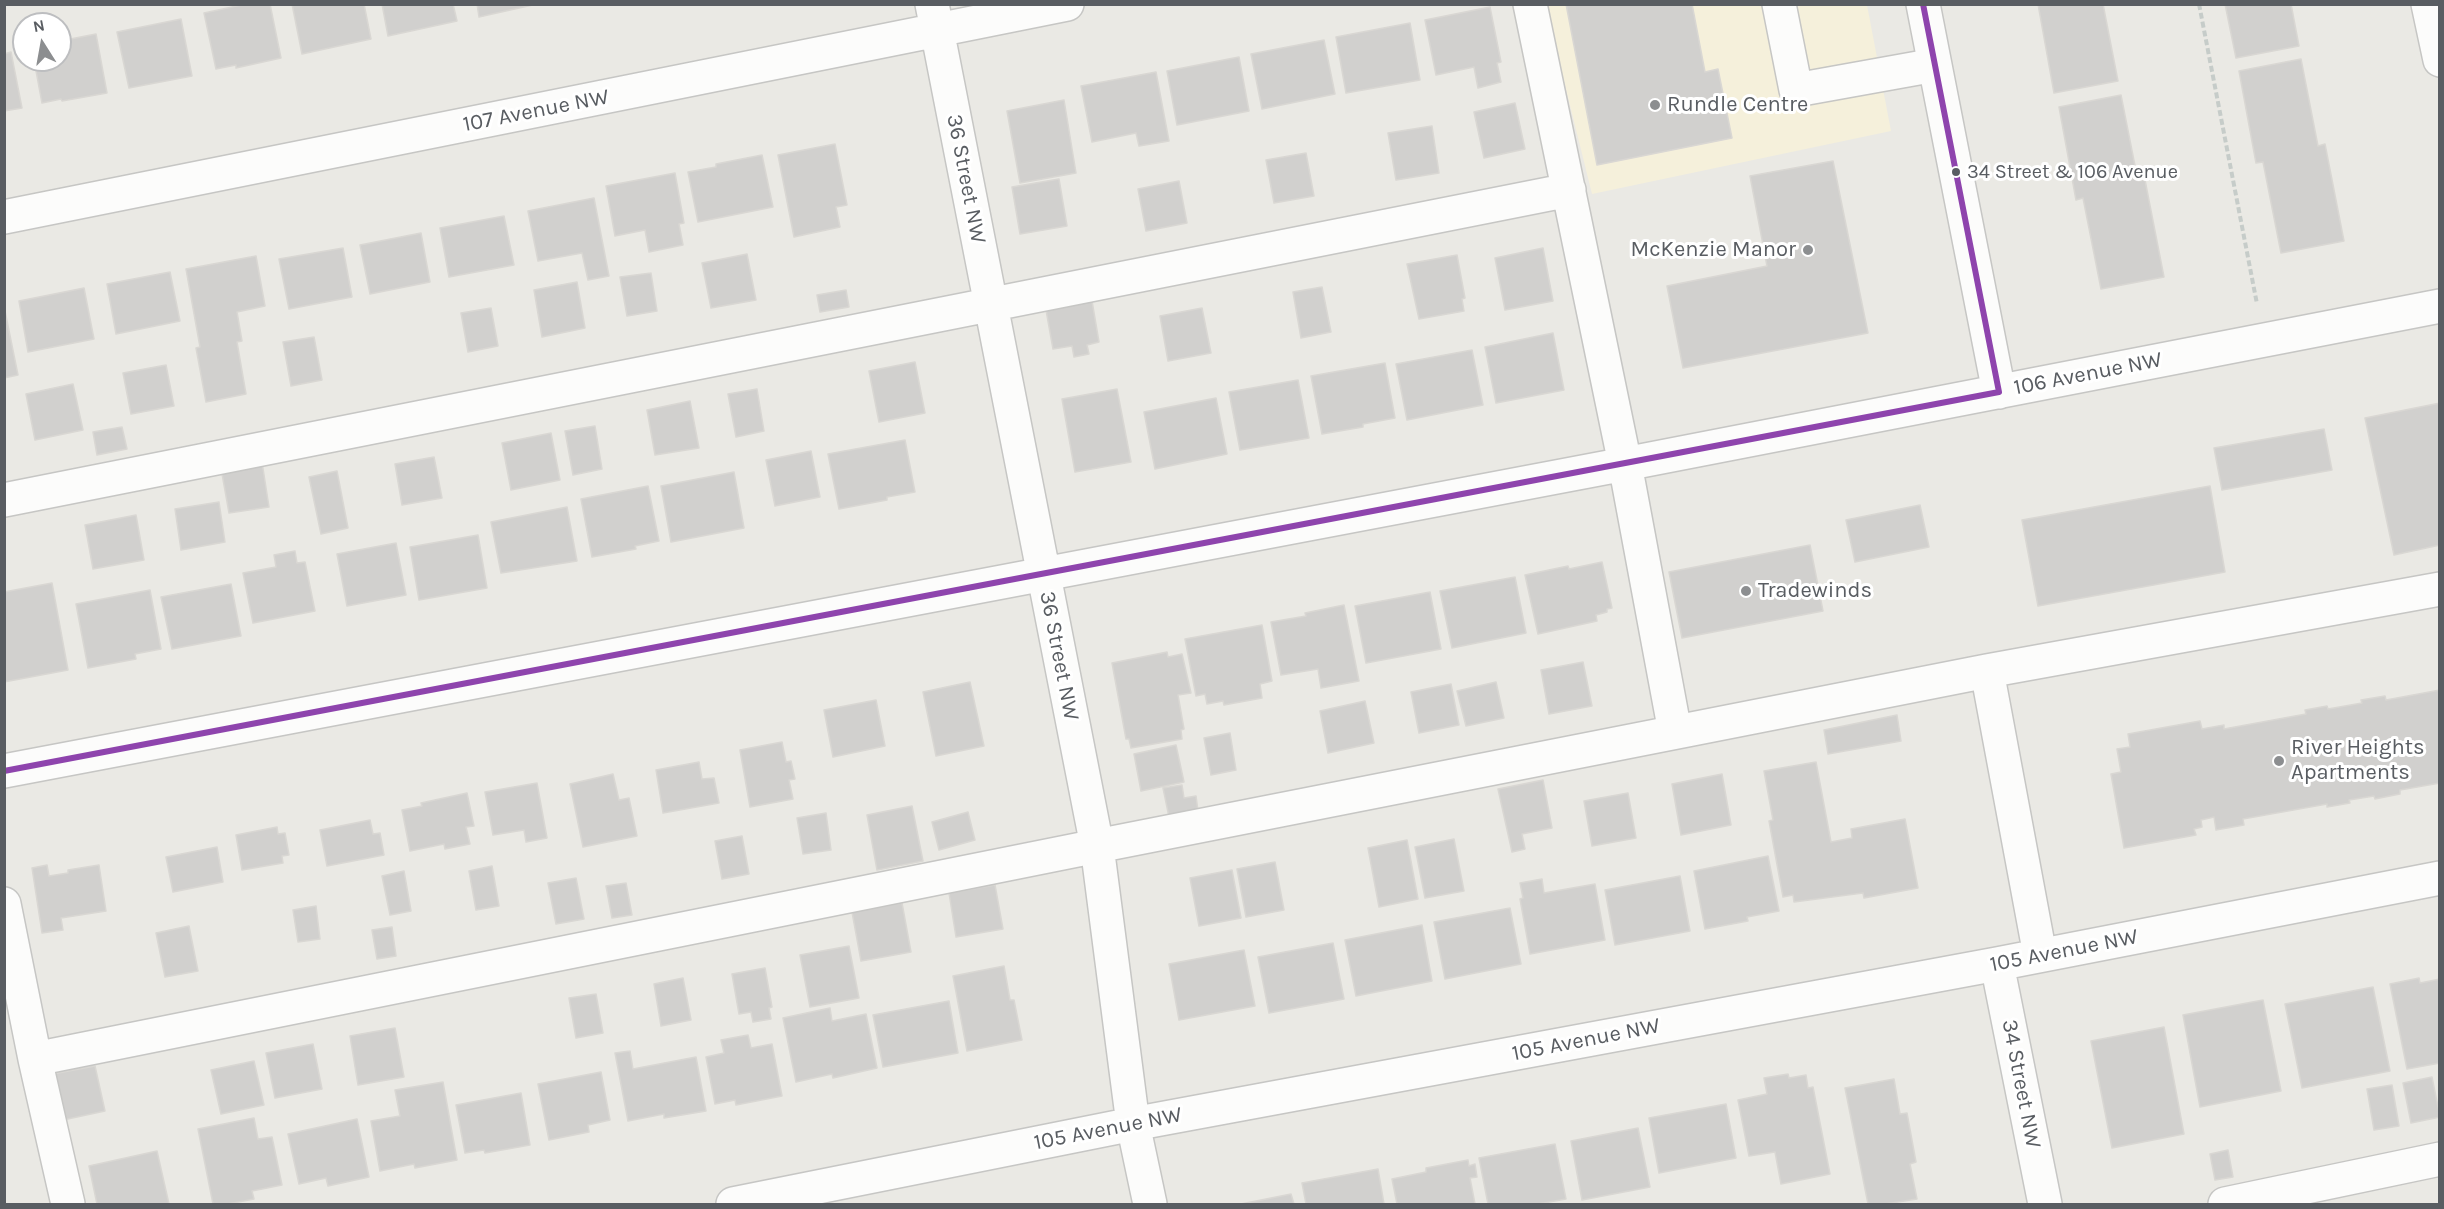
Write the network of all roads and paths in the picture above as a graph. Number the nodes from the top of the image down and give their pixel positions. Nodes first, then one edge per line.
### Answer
1 (1067, 4) edge
2 (1530, 4) edge
3 (1779, 4) edge
4 (1923, 4) edge
5 (2199, 4) edge
6 (2433, 13) edge
7 (934, 18) edge
8 (2439, 60) edge
9 (1935, 65) junction
10 (1569, 190) junction
11 (4, 217) edge
12 (991, 304) junction
13 (2439, 306) edge
14 (2264, 338) junction
15 (1999, 392) junction
16 (1625, 464) junction
17 (4, 500) edge
18 (1043, 574) junction
19 (2439, 589) edge
20 (1987, 671) junction
21 (1675, 732) junction
22 (4, 771) edge
23 (1097, 846) junction
24 (2439, 878) edge
25 (4, 904) edge
26 (2040, 955) junction
27 (1997, 964) junction
28 (35, 1059) junction
29 (1133, 1124) junction
30 (2439, 1159) edge
31 (68, 1204) edge
32 (733, 1204) edge
33 (1150, 1204) edge
34 (2045, 1204) edge
35 (2225, 1204) edge

1 - 7 street, 107 Avenue NW
2 - 10 street
3 - 9 street
4 - 9 street
5 - 14 path
6 - 8 street
7 - 11 street, 107 Avenue NW
7 - 12 street, 36 Street NW
9 - 15 street
10 - 12 street
10 - 16 street
12 - 17 street
12 - 18 street, 36 Street NW
13 - 14 street, 106 Avenue NW
14 - 15 street, 106 Avenue NW
15 - 16 street, 106 Avenue NW
16 - 18 street, 106 Avenue NW
16 - 21 street
18 - 22 street, 106 Avenue NW
18 - 23 street, 36 Street NW
19 - 20 street
20 - 21 street
20 - 26 street
21 - 23 street
23 - 28 street
23 - 29 street, 36 Street NW
24 - 26 street, 105 Avenue NW
25 - 28 street
26 - 27 street, 105 Avenue NW
27 - 29 street, 105 Avenue NW
27 - 34 street, 34 Street NW
28 - 31 street
29 - 32 street, 105 Avenue NW
29 - 33 street, 36 Street NW
30 - 35 street

